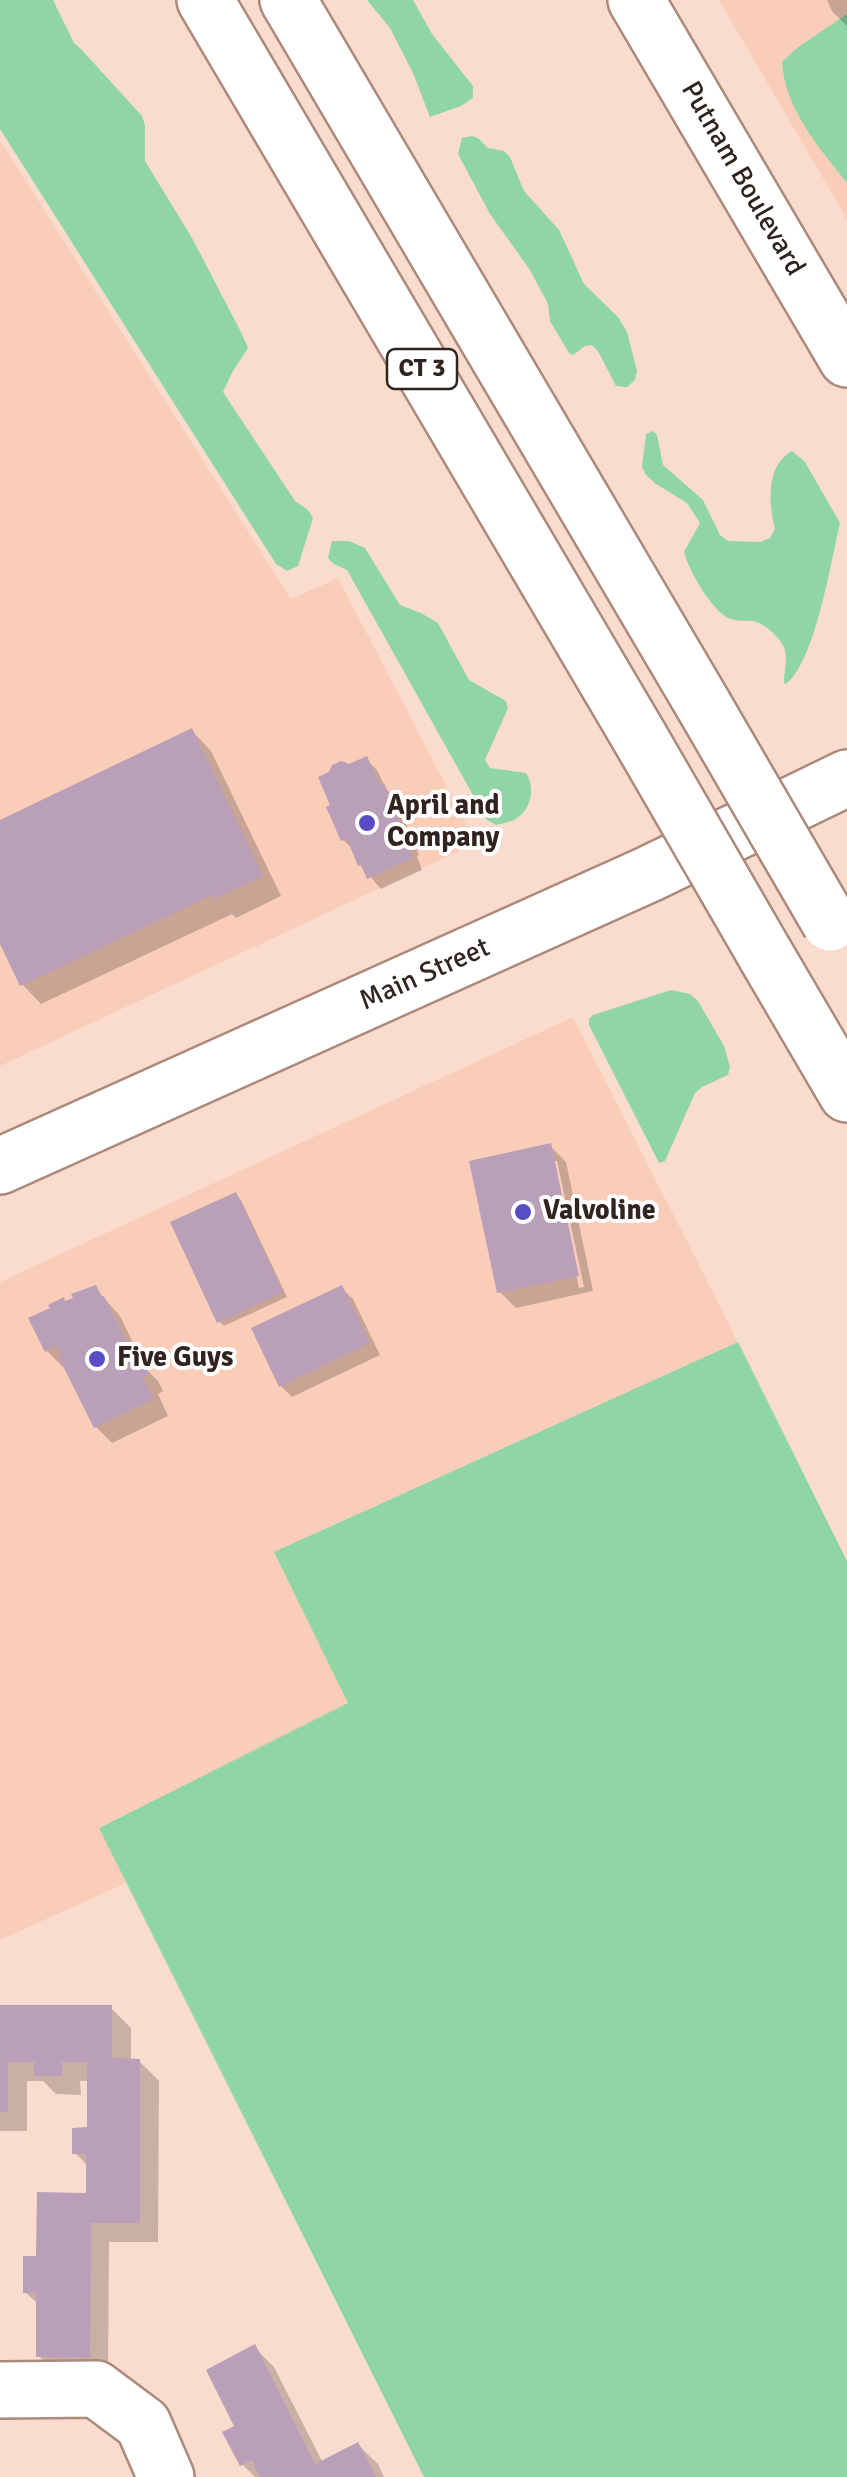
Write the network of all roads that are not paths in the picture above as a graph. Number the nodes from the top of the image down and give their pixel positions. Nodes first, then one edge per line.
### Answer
1 (205, 0) edge
2 (288, 0) edge
3 (636, 0) edge
4 (847, 359) edge
5 (847, 778) edge
6 (838, 938) edge
7 (847, 1094) edge
8 (0, 1166) edge
9 (0, 2390) edge
10 (166, 2477) edge

1 - 7 main road, CT 3, bridge
2 - 6 main road, CT 3, bridge
3 - 4 main road, Putnam Boulevard
5 - 8 main road, Main Street
9 - 10 main road

